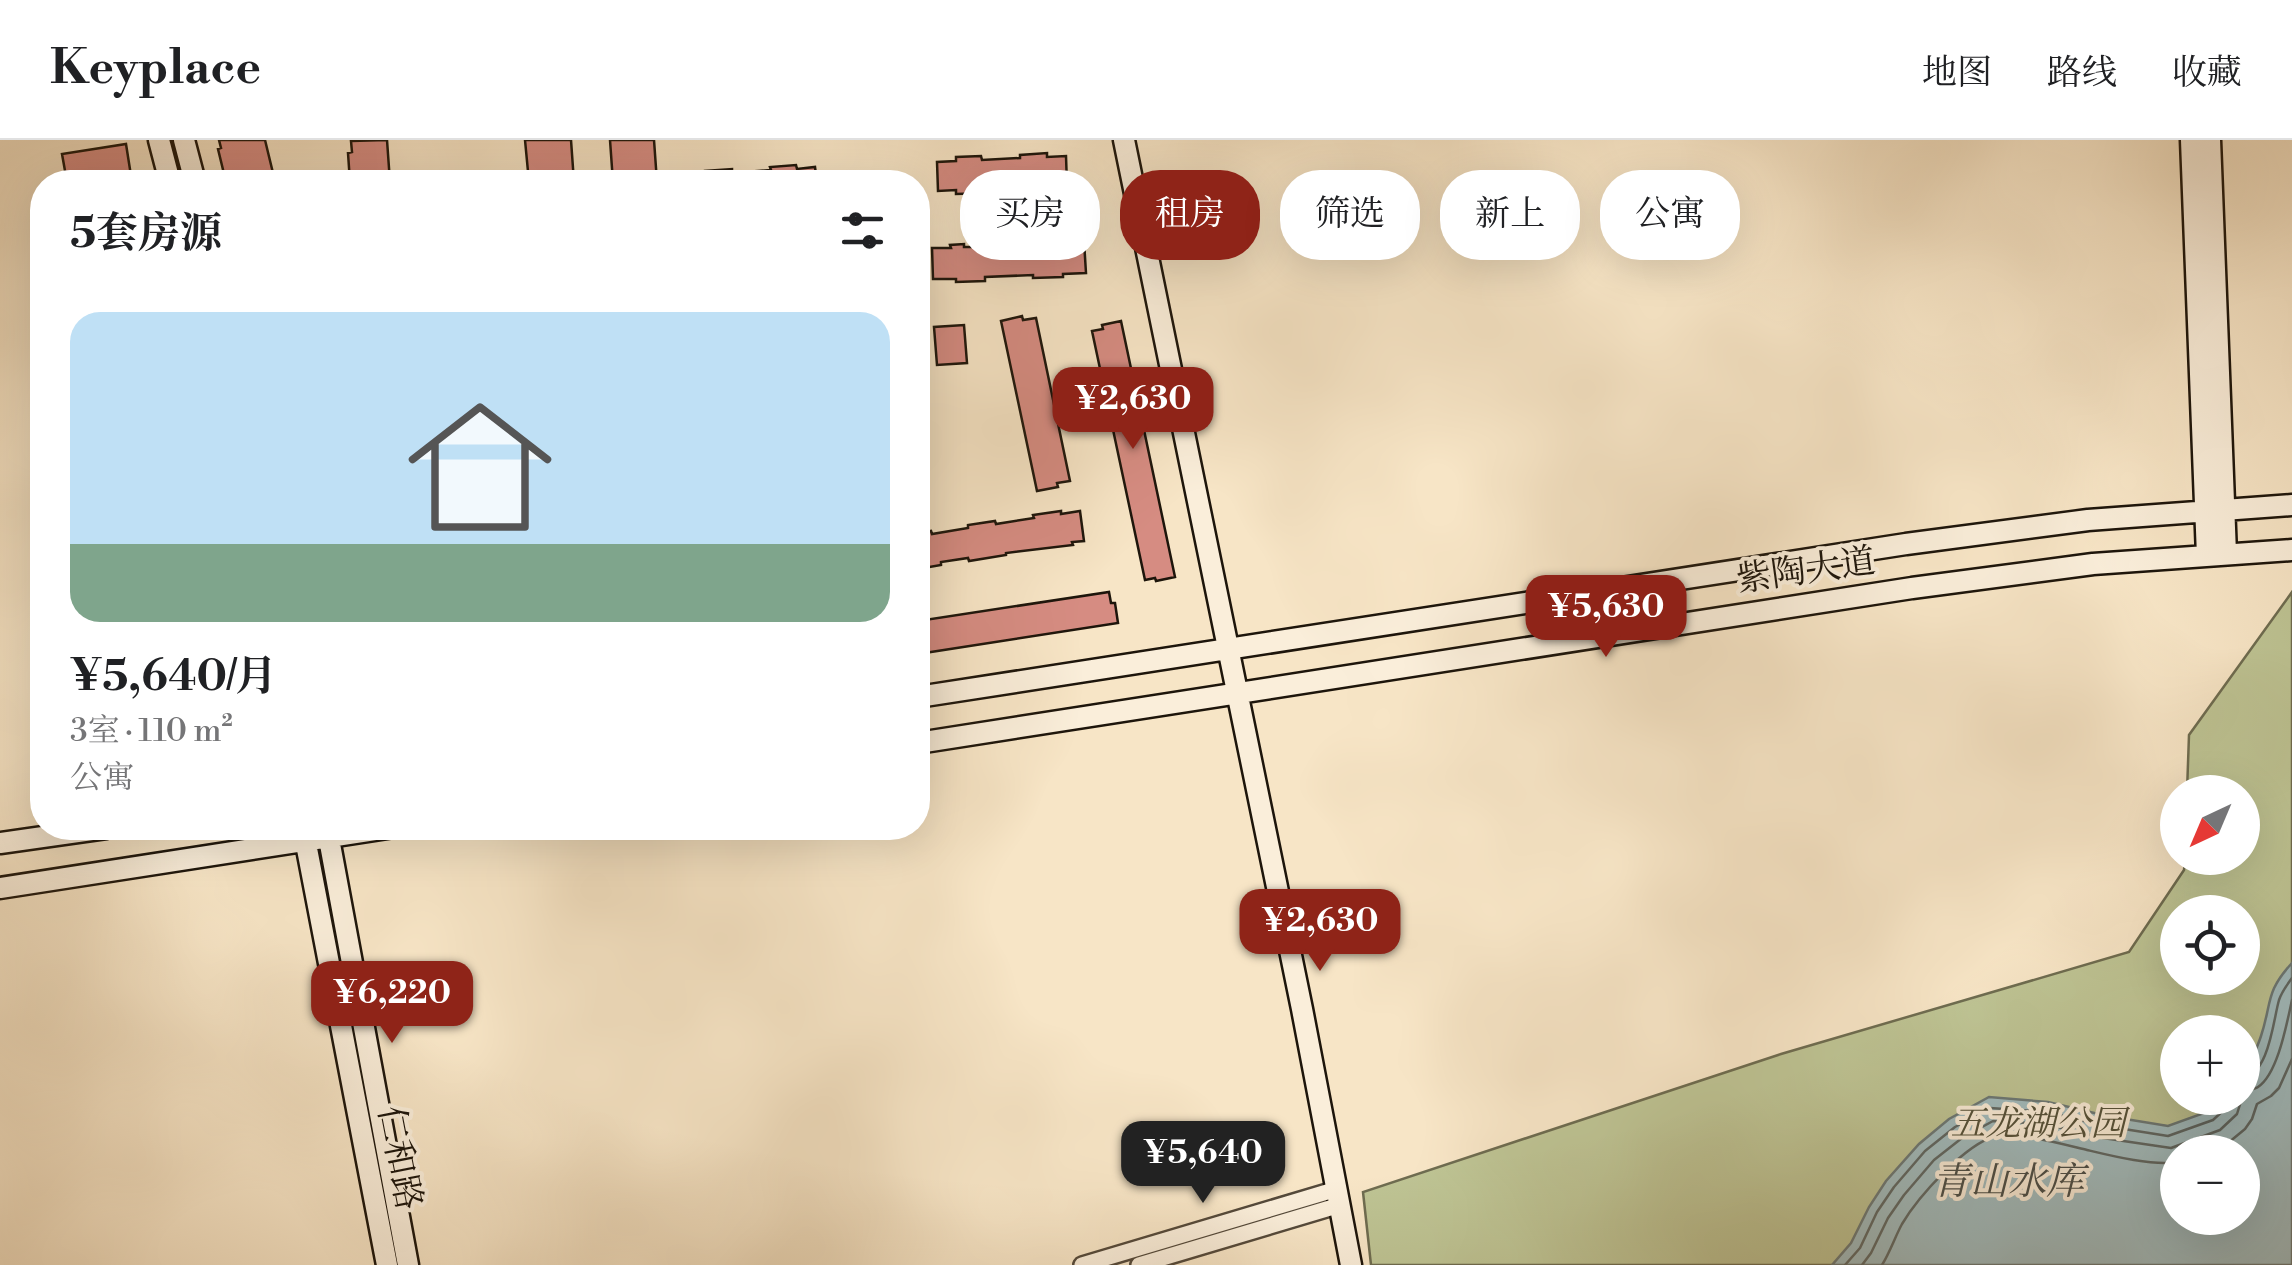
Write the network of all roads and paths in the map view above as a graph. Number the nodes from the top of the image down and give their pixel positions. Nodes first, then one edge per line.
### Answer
1 (159, 140) edge
2 (184, 140) edge
3 (1124, 140) edge
4 (2190, 140) edge
5 (2210, 140) edge
6 (167, 170) edge
7 (192, 170) edge
8 (2292, 504) edge
9 (2214, 510) junction
10 (2292, 550) edge
11 (2216, 555) junction
12 (1228, 648) junction
13 (1237, 692) junction
14 (930, 695) edge
15 (930, 741) edge
16 (30, 839) edge
17 (270, 840) edge
18 (305, 840) edge
19 (329, 840) edge
20 (0, 843) edge
21 (0, 888) edge
22 (1338, 1197) junction
23 (387, 1265) edge
24 (408, 1265) edge
25 (1082, 1265) edge
26 (1139, 1265) edge
27 (1351, 1265) edge

1 - 6 main road
2 - 7 main road
3 - 12 main road
4 - 9 main road
5 - 9 main road
8 - 9 main road, 紫陶大道
9 - 11 main road
9 - 12 main road, 紫陶大道
10 - 11 main road, 紫陶大道
11 - 13 main road, 紫陶大道
12 - 13 main road
12 - 14 main road, 紫陶大道
13 - 15 main road, 紫陶大道
13 - 22 main road
16 - 20 main road
17 - 21 main road
18 - 23 main road, 仁和路
19 - 24 main road, 仁和路
22 - 25 street
22 - 26 street
22 - 27 main road

